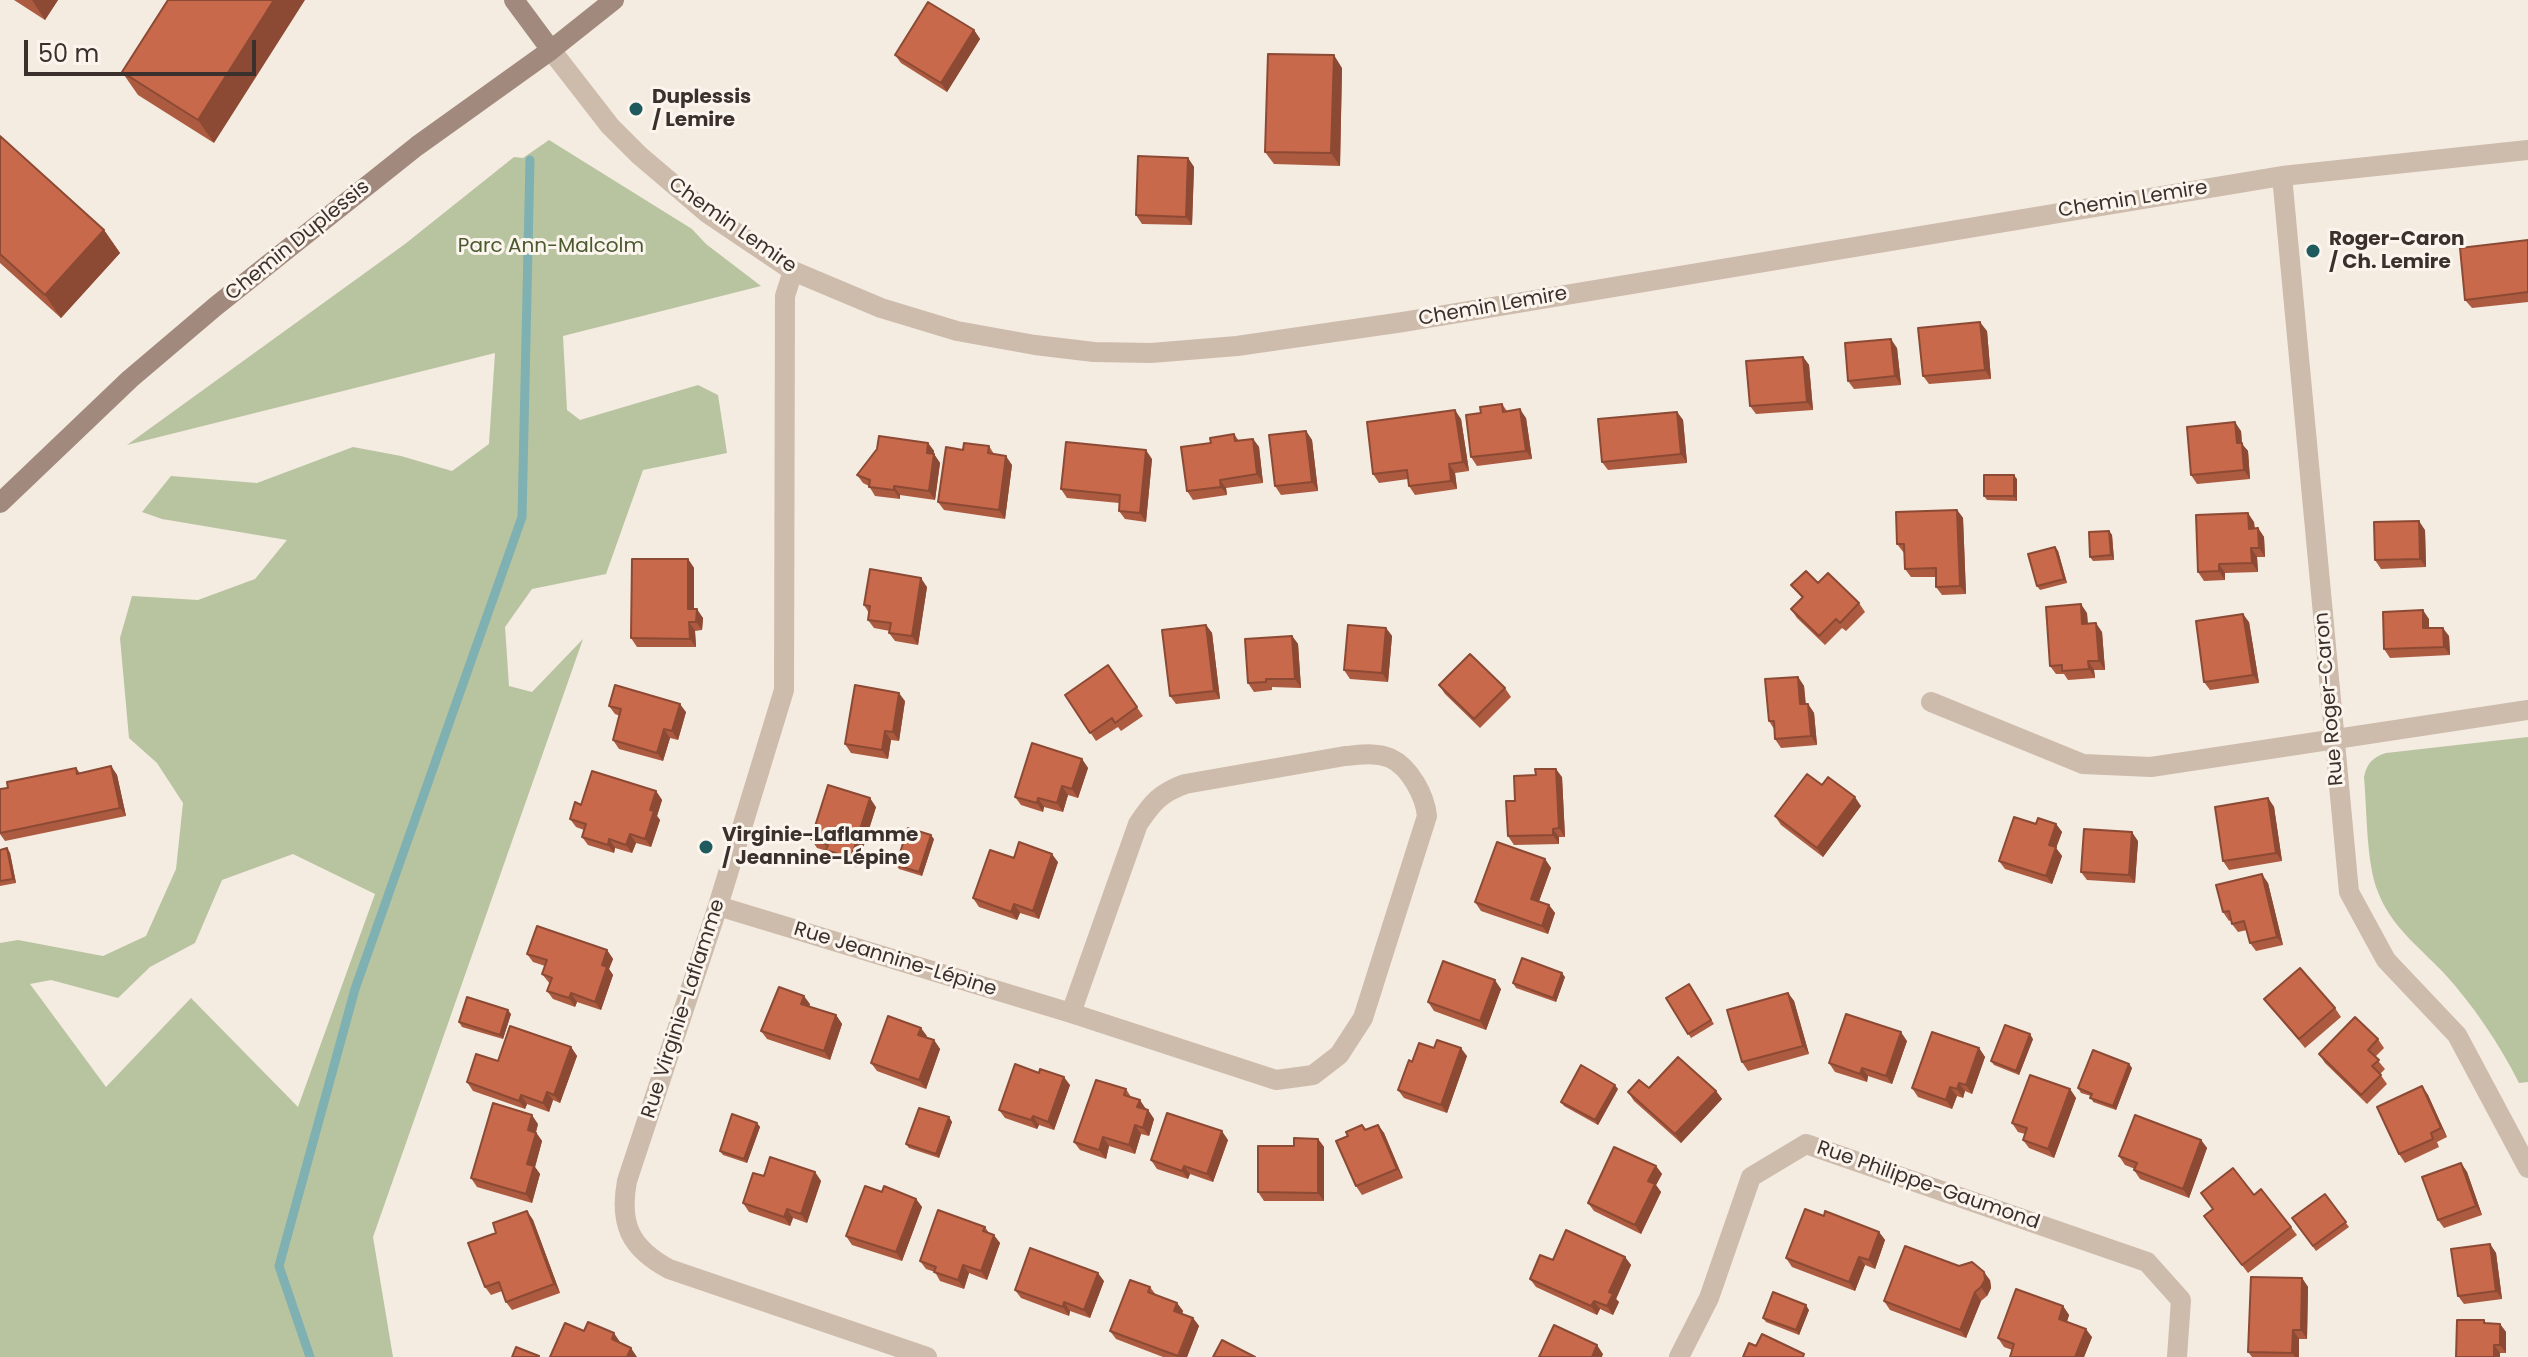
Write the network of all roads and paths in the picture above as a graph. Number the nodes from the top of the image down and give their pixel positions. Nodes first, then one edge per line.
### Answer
1 (514, 0) edge
2 (614, 0) edge
3 (551, 50) junction
4 (2528, 150) edge
5 (2282, 176) junction
6 (793, 271) junction
7 (0, 503) edge
8 (1931, 702) dead end
9 (2528, 710) edge
10 (2333, 738) junction
11 (718, 906) junction
12 (1071, 1013) junction
13 (2528, 1168) edge
14 (927, 1357) edge
15 (1679, 1357) edge
16 (2177, 1357) edge

1 - 3 street
2 - 3 street, Chemin Duplessis
3 - 6 street, Chemin Lemire
3 - 7 street, Chemin Duplessis
4 - 5 street, Chemin Lemire
5 - 6 street, Chemin Lemire
5 - 10 street, Rue Roger-Caron
6 - 11 street, Rue Virginie-Laflamme
8 - 10 street
9 - 10 street
10 - 13 street, Rue Roger-Caron
11 - 12 street, Rue Jeannine-Lépine
11 - 14 street, Rue Virginie-Laflamme
12 - 12 street, Rue Jeannine-Lépine
15 - 16 street, Rue Philippe-Gaumond

